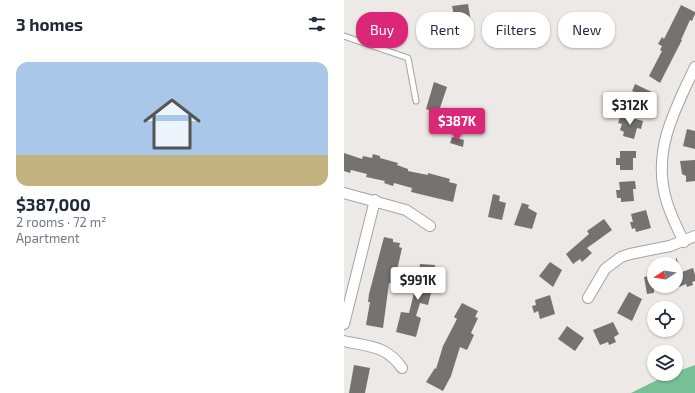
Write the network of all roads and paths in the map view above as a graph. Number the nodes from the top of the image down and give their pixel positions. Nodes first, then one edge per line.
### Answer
1 (344, 36) edge
2 (695, 67) edge
3 (416, 101) dead end
4 (344, 193) edge
5 (375, 200) junction
6 (430, 226) dead end
7 (695, 236) edge
8 (684, 242) junction
9 (588, 298) dead end
10 (344, 324) edge
11 (344, 341) edge
12 (402, 368) dead end

1 - 3 lane
2 - 8 street
4 - 5 street
5 - 6 street
5 - 10 street
7 - 8 street
8 - 9 street
11 - 12 street

